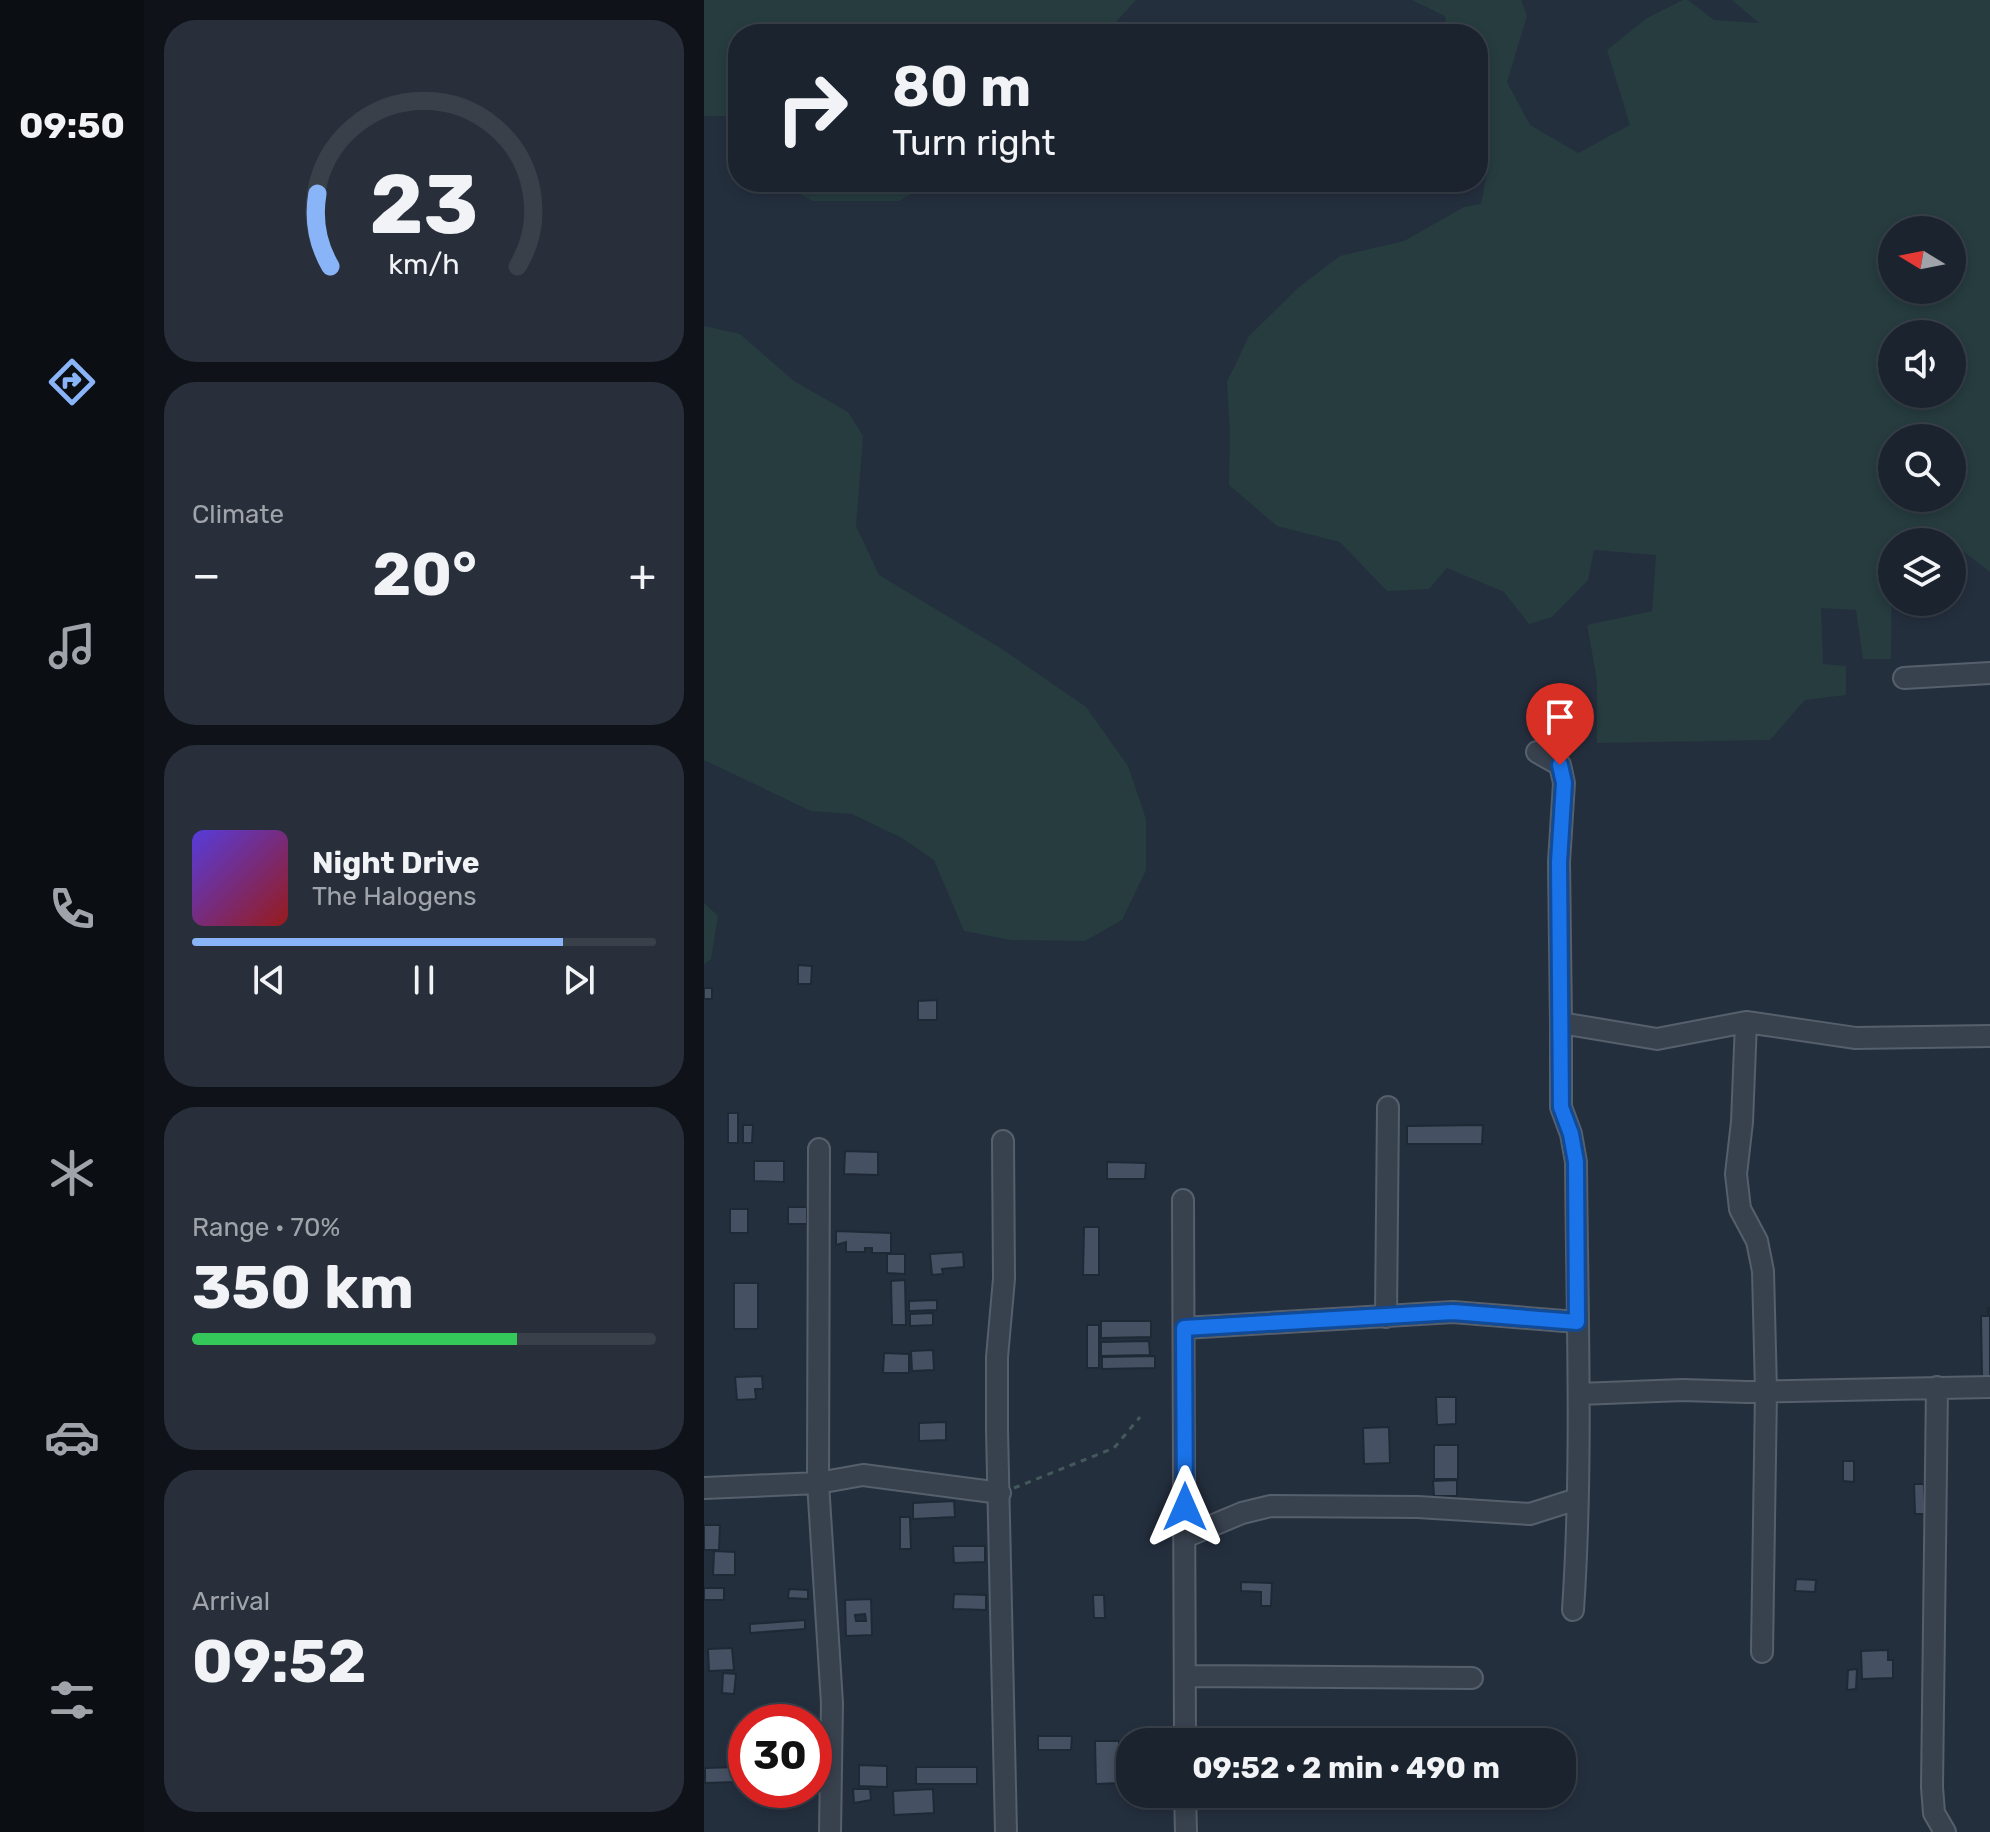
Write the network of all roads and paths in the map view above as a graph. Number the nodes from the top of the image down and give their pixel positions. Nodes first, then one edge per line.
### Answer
1 (1990, 673) edge
2 (1904, 678) dead end
3 (1537, 752) dead end
4 (1746, 1022) junction
5 (1561, 1023) junction
6 (1990, 1036) edge
7 (1388, 1107) dead end
8 (1003, 1141) dead end
9 (819, 1149) dead end
10 (1183, 1200) dead end
11 (1386, 1317) junction
12 (1577, 1322) junction
13 (1184, 1328) junction
14 (1937, 1387) junction
15 (1990, 1387) edge
16 (1766, 1391) junction
17 (1579, 1394) junction
18 (1140, 1417) dead end
19 (818, 1483) junction
20 (704, 1488) edge
21 (1000, 1493) junction
22 (1577, 1499) junction
23 (1185, 1537) junction
24 (1573, 1610) dead end
25 (1762, 1652) dead end
26 (1185, 1676) junction
27 (1472, 1678) dead end
28 (1185, 1728) edge
29 (1185, 1808) edge
30 (830, 1832) edge
31 (1006, 1832) edge
32 (1186, 1832) edge
33 (1945, 1832) edge

1 - 2 street
3 - 5 street
4 - 5 street
4 - 6 street
4 - 16 street
5 - 12 street
7 - 11 street
8 - 21 street
9 - 19 street
10 - 13 street
11 - 12 street
11 - 13 street
12 - 17 street
13 - 23 street
14 - 15 street
14 - 16 street
14 - 33 street
16 - 17 street
16 - 25 street
17 - 22 street
18 - 21 path
19 - 20 street
19 - 21 street
19 - 30 street
21 - 31 street
22 - 23 street
22 - 24 street
23 - 26 street
26 - 27 street
26 - 28 street
29 - 32 street

